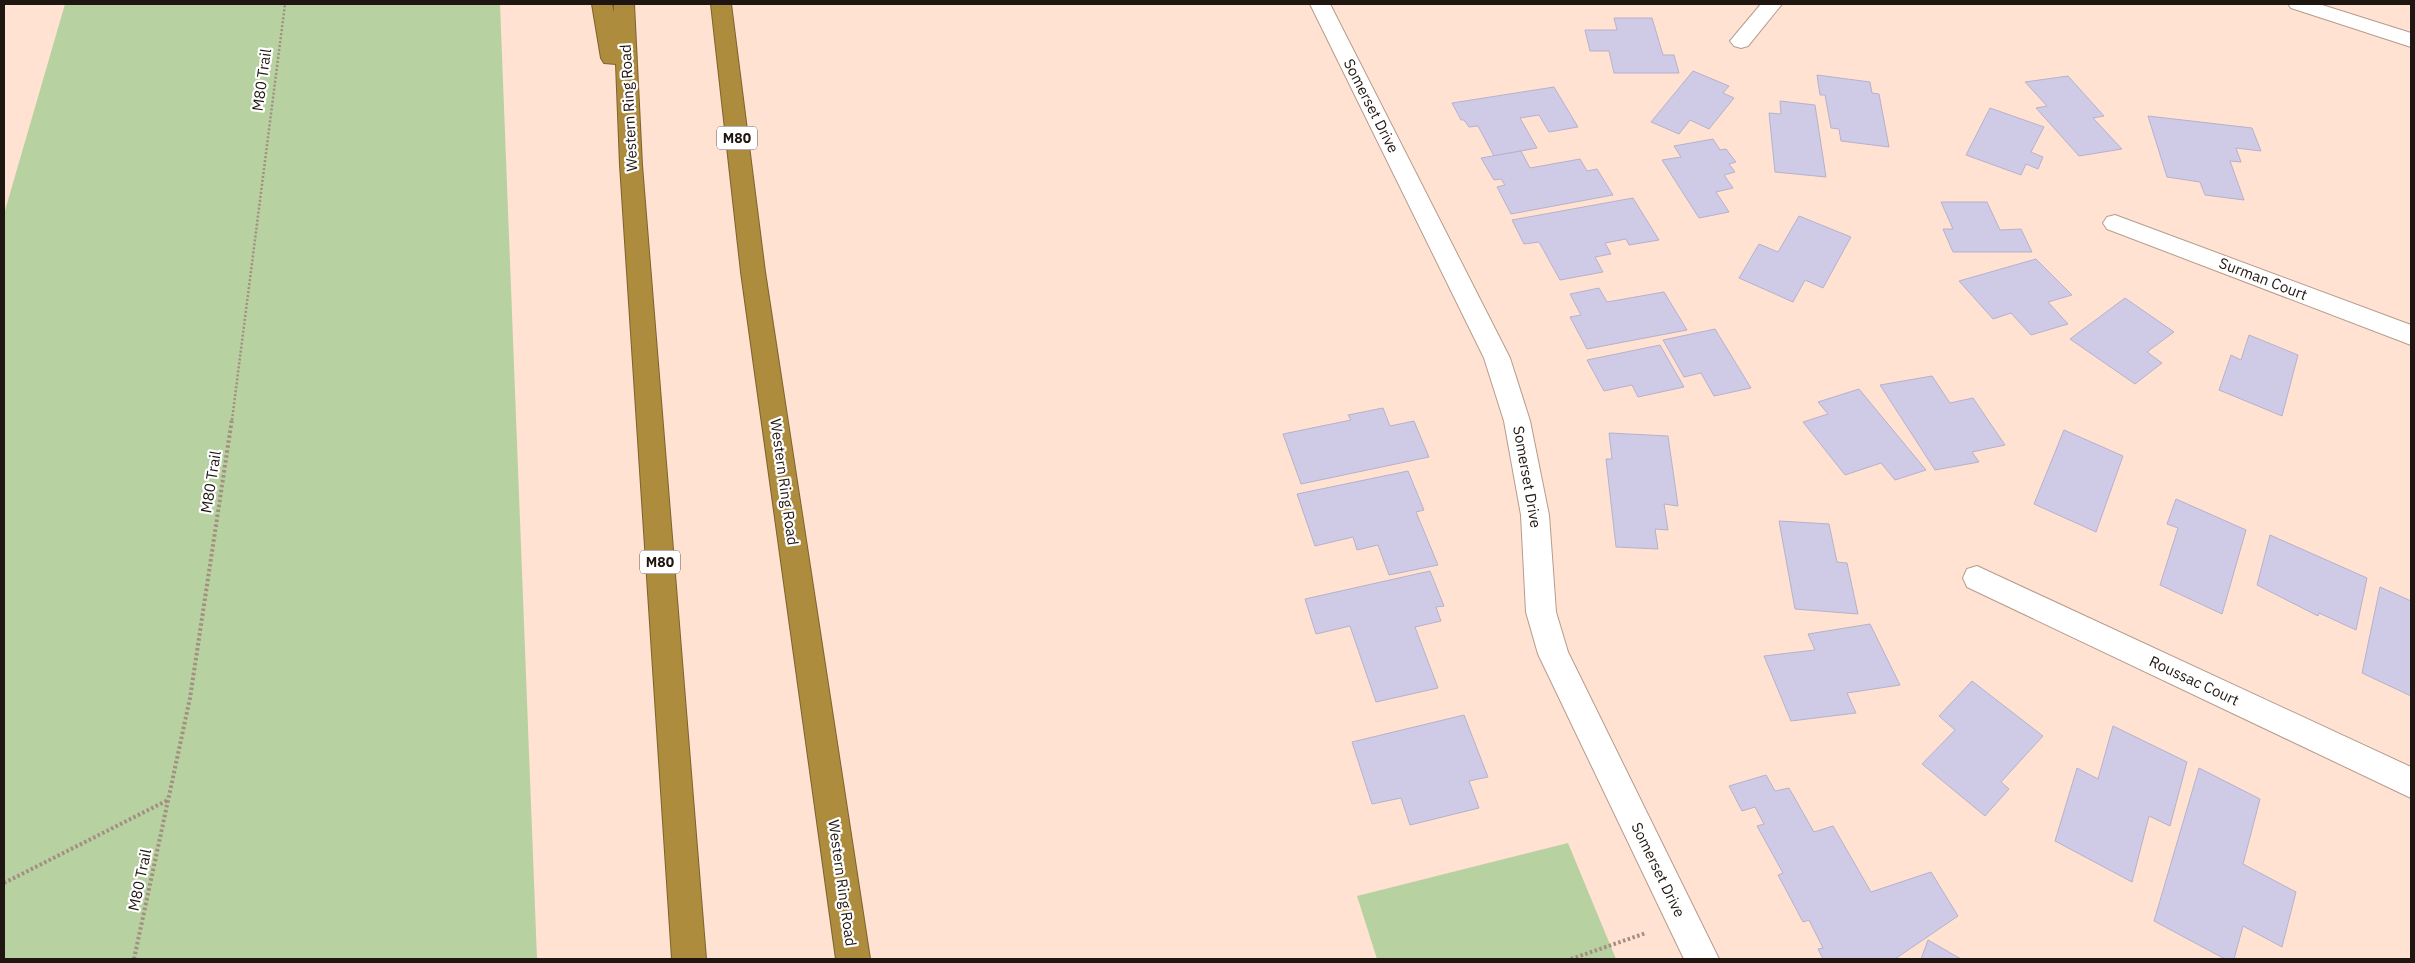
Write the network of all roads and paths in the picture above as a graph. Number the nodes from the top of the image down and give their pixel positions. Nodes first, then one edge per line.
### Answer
1 (285, 4) edge
2 (602, 4) edge
3 (624, 4) edge
4 (721, 4) edge
5 (740, 4) edge
6 (1320, 4) edge
7 (1772, 4) edge
8 (2298, 4) edge
9 (2411, 40) edge
10 (1741, 41) dead end
11 (631, 166) junction
12 (2115, 223) dead end
13 (753, 272) junction
14 (2411, 335) edge
15 (1977, 578) dead end
16 (2411, 783) edge
17 (168, 799) junction
18 (4, 883) edge
19 (1682, 918) junction
20 (134, 959) edge
21 (689, 959) edge
22 (853, 959) edge
23 (1571, 959) edge
24 (1702, 959) edge

1 - 17 path, M80 Trail
2 - 11 highway
3 - 11 highway, Western Ring Road / M80
4 - 13 highway, Western Ring Road / M80
5 - 13 highway
6 - 19 street, Somerset Drive
7 - 10 street
8 - 9 street
11 - 21 highway, Western Ring Road / M80
12 - 14 street, Surman Court
13 - 22 highway, Western Ring Road / M80
15 - 16 street, Roussac Court
17 - 18 path
17 - 20 path, M80 Trail
19 - 23 path
19 - 24 street, Somerset Drive

